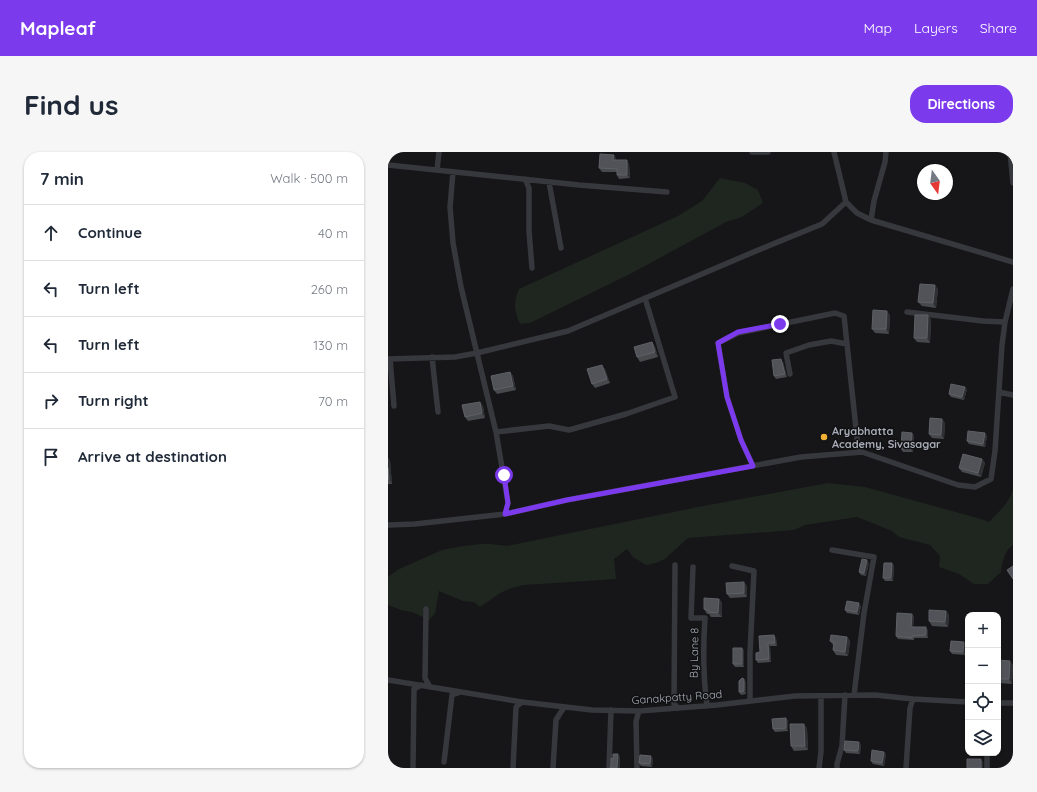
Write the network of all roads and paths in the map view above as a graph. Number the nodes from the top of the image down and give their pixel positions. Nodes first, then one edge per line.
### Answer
1 (439, 152) edge
2 (752, 152) edge
3 (768, 152) edge
4 (830, 152) edge
5 (886, 152) edge
6 (1010, 152) edge
7 (835, 154) edge
8 (388, 165) edge
9 (437, 170) junction
10 (453, 172) junction
11 (525, 180) junction
12 (549, 182) junction
13 (1013, 183) edge
14 (668, 192) dead end
15 (846, 202) junction
16 (871, 220) junction
17 (561, 248) dead end
18 (1013, 262) edge
19 (532, 268) dead end
20 (1013, 289) edge
21 (646, 298) junction
22 (907, 312) dead end
23 (1005, 322) junction
24 (846, 344) junction
25 (477, 353) junction
26 (432, 357) junction
27 (389, 359) edge
28 (790, 374) dead end
29 (999, 392) junction
30 (1013, 395) edge
31 (394, 406) dead end
32 (438, 412) dead end
33 (496, 432) junction
34 (862, 452) junction
35 (753, 466) junction
36 (505, 514) junction
37 (388, 525) edge
38 (832, 550) dead end
39 (675, 565) dead end
40 (732, 566) dead end
41 (693, 567) dead end
42 (426, 609) dead end
43 (388, 680) edge
44 (422, 685) junction
45 (430, 686) junction
46 (463, 692) junction
47 (845, 695) junction
48 (854, 695) junction
49 (821, 696) junction
50 (912, 699) junction
51 (750, 701) junction
52 (522, 702) junction
53 (965, 702) edge
54 (1001, 703) edge
55 (1013, 703) edge
56 (707, 706) junction
57 (564, 707) junction
58 (678, 708) junction
59 (611, 710) junction
60 (639, 710) junction
61 (987, 756) edge
62 (444, 762) dead end
63 (413, 768) edge
64 (513, 768) edge
65 (553, 768) edge
66 (608, 768) edge
67 (637, 768) edge
68 (820, 768) edge
69 (837, 768) edge
70 (906, 768) edge
71 (988, 768) edge

1 - 9 street
2 - 3 street
4 - 7 street
5 - 16 street
6 - 13 street
7 - 15 street
8 - 9 street
9 - 10 street
10 - 11 street
10 - 25 street
11 - 12 street
11 - 19 street
12 - 14 street
12 - 17 street
15 - 16 street
15 - 21 street
16 - 18 street
20 - 23 street
21 - 25 street
21 - 33 street
22 - 23 street
23 - 29 street
24 - 28 street
24 - 34 street
24 - 35 street
25 - 26 street
25 - 33 street
26 - 27 street
26 - 32 street
27 - 31 street
29 - 30 street
29 - 34 street
33 - 36 street
34 - 35 street
35 - 36 street
36 - 37 street
38 - 48 street
39 - 58 street
40 - 51 street
41 - 56 street, By Lane 8
42 - 45 street
43 - 44 street, Ganakpatty Road
44 - 45 street, Ganakpatty Road
44 - 63 street
45 - 46 street, Ganakpatty Road
46 - 52 street, Ganakpatty Road
46 - 62 street
47 - 48 street, Ganakpatty Road
47 - 49 street, Ganakpatty Road
47 - 69 street
48 - 50 street, Ganakpatty Road
49 - 51 street, Ganakpatty Road
49 - 68 street
50 - 53 street, Ganakpatty Road
50 - 70 street
51 - 56 street, Ganakpatty Road
52 - 57 street, Ganakpatty Road
52 - 64 street
54 - 55 street
56 - 58 street, Ganakpatty Road
57 - 59 street, Ganakpatty Road
57 - 65 street
58 - 60 street, Ganakpatty Road
59 - 60 street, Ganakpatty Road
59 - 66 street
60 - 67 street
61 - 71 street

